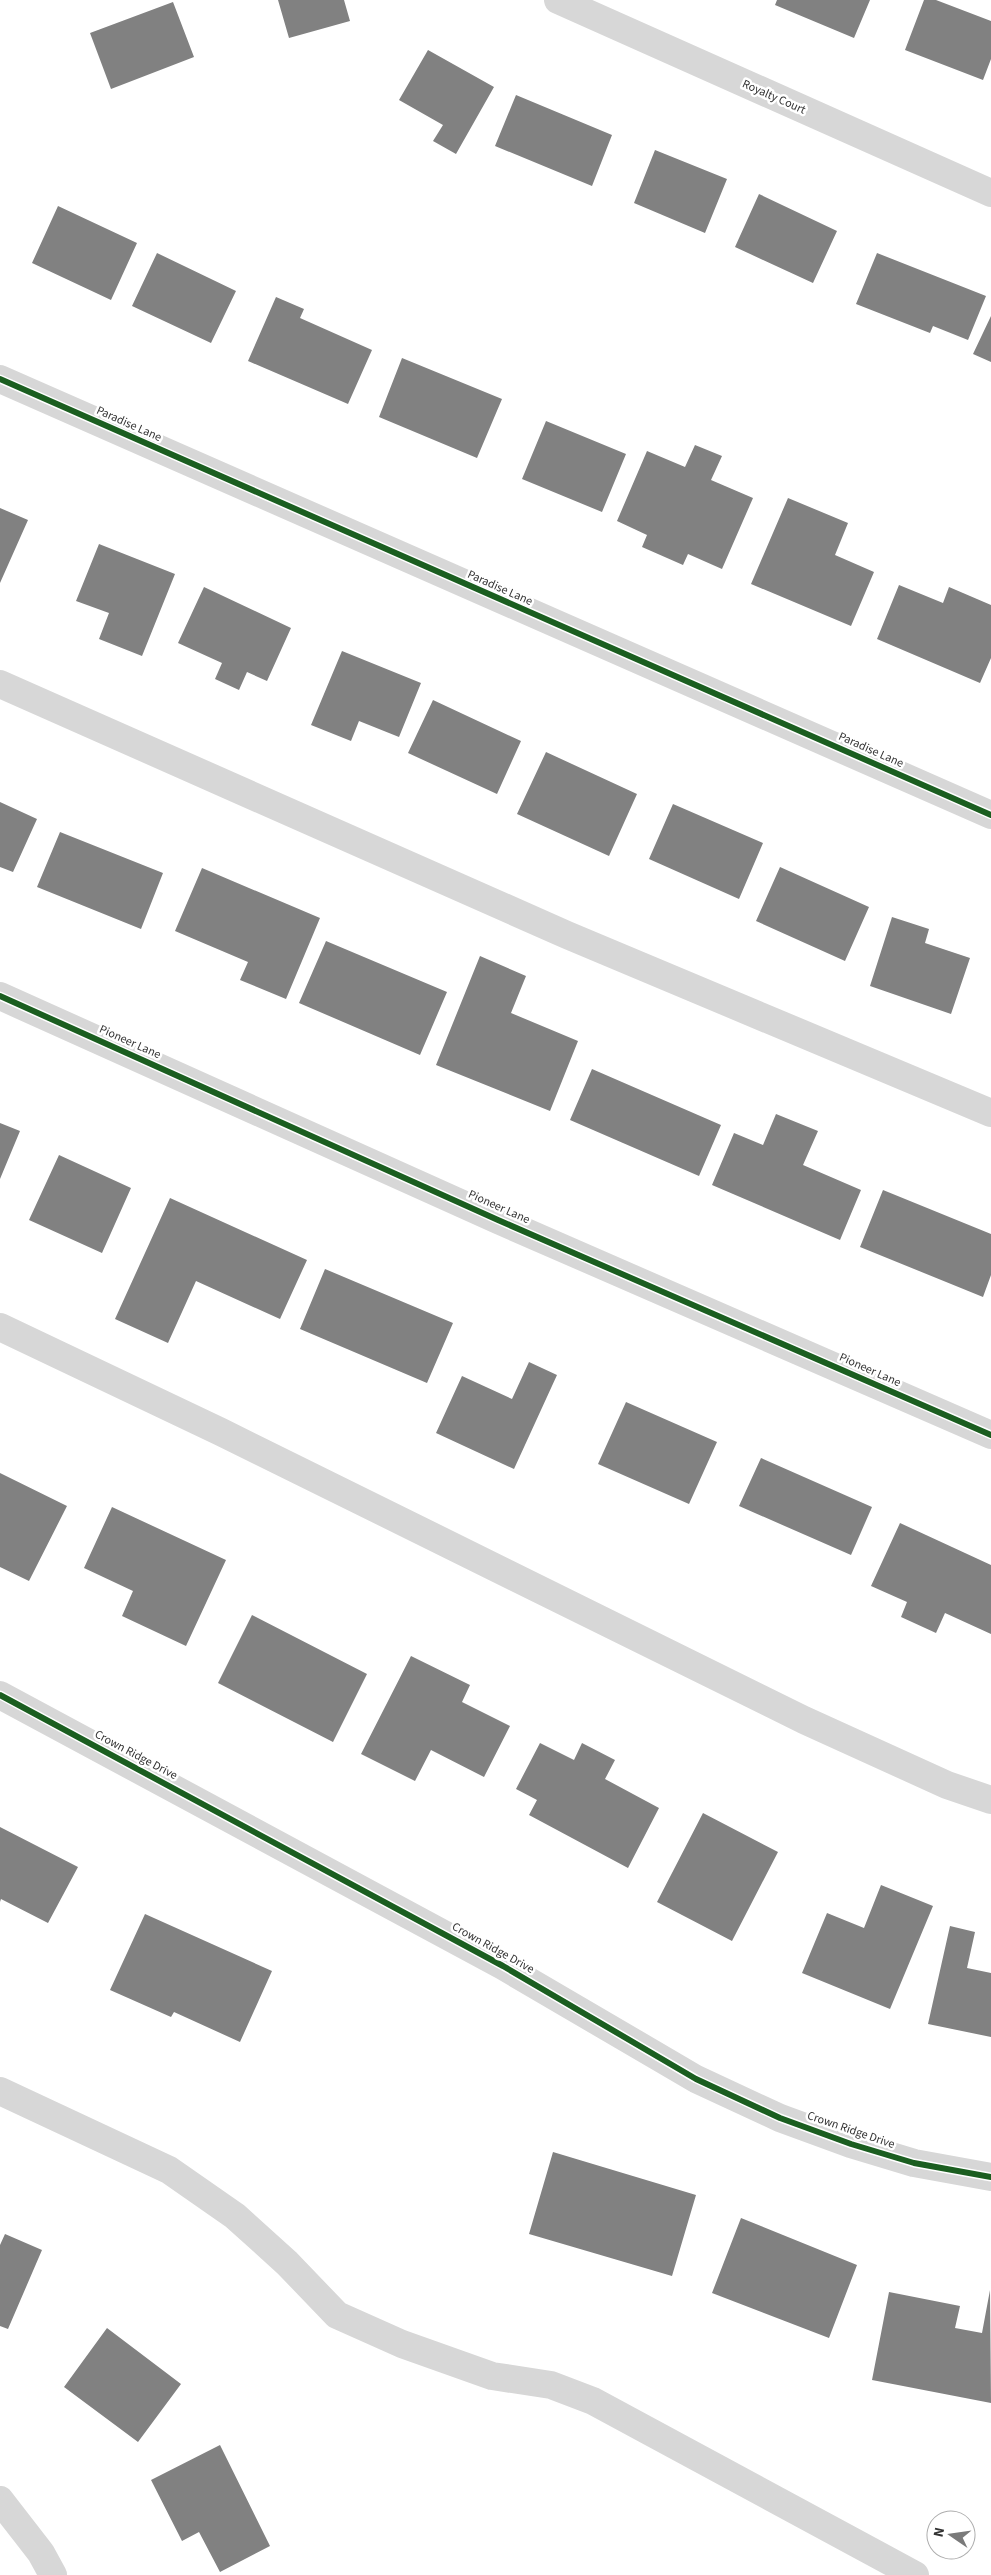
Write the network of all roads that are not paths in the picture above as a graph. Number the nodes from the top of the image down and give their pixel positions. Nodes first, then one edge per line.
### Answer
1 (558, 0) edge
2 (991, 193) edge
3 (0, 379) edge
4 (0, 684) edge
5 (991, 815) edge
6 (0, 996) edge
7 (991, 1113) edge
8 (0, 1327) edge
9 (991, 1435) edge
10 (0, 1695) edge
11 (991, 1800) edge
12 (0, 2091) edge
13 (991, 2177) edge
14 (0, 2500) edge
15 (53, 2575) edge
16 (916, 2575) edge

1 - 2 street, Royalty Court
3 - 5 street, Paradise Lane
4 - 7 street
6 - 9 street, Pioneer Lane
8 - 11 street
10 - 13 street, Crown Ridge Drive
12 - 16 street
14 - 15 street

